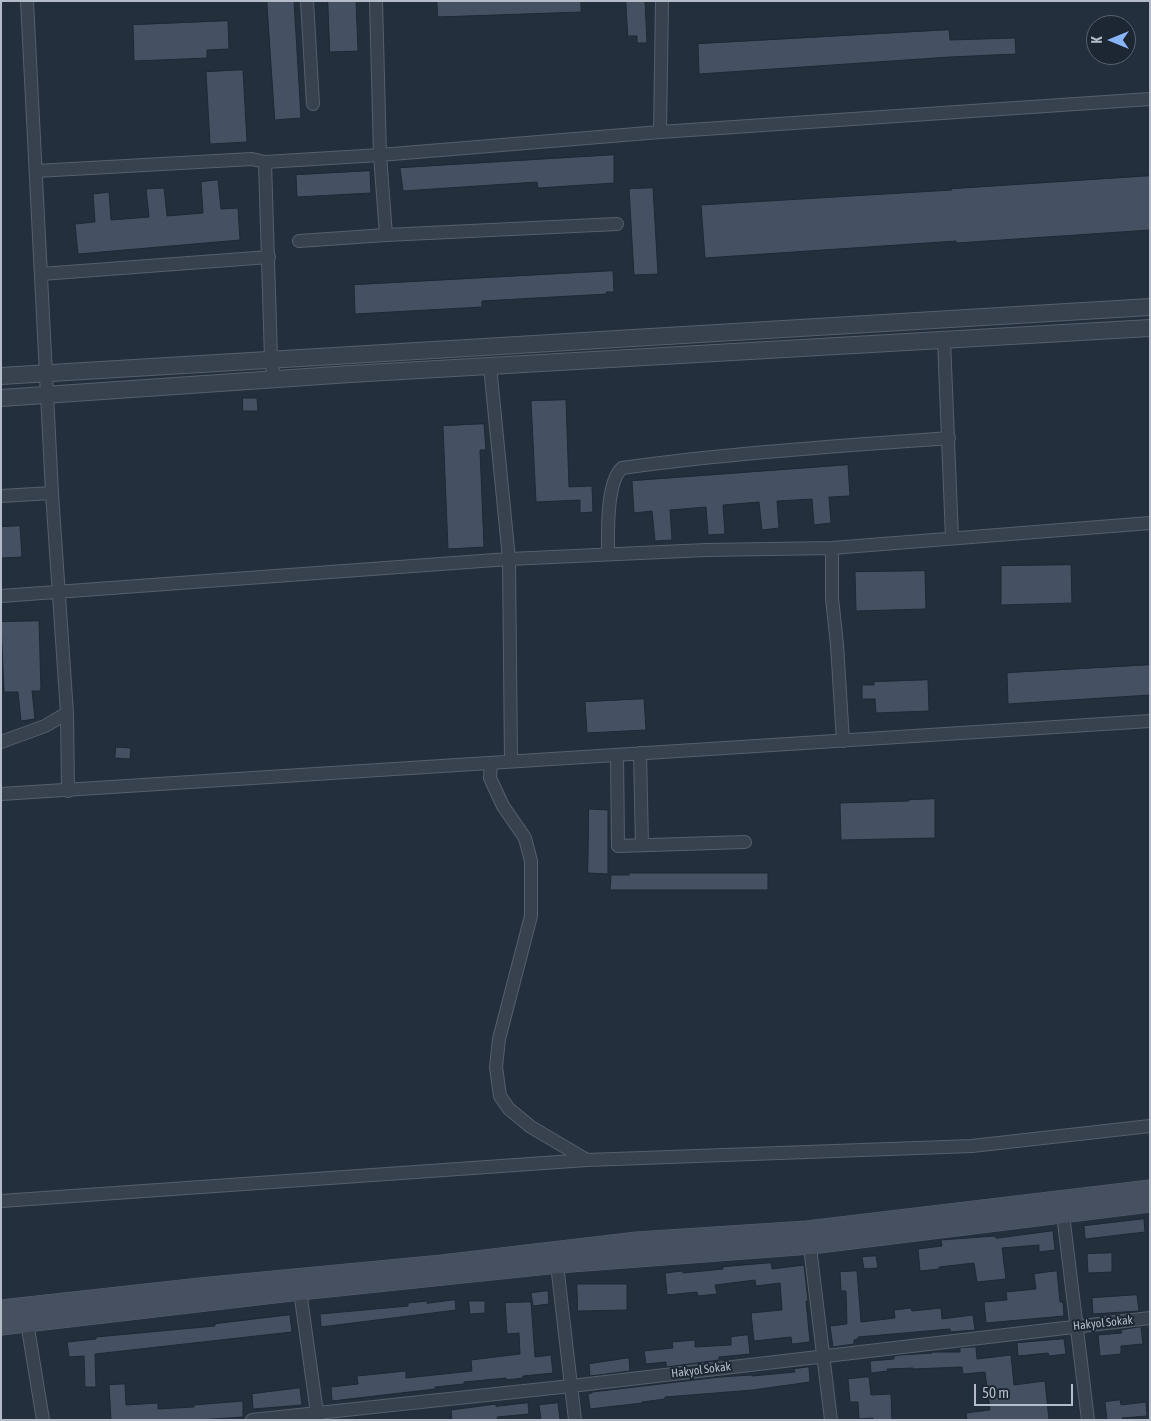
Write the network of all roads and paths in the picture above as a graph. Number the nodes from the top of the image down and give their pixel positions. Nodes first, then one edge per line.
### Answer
1 (27, 1) edge
2 (307, 1) edge
3 (376, 1) edge
4 (662, 1) edge
5 (1150, 99) edge
6 (313, 104) dead end
7 (660, 132) junction
8 (380, 155) junction
9 (265, 162) junction
10 (36, 171) junction
11 (617, 224) dead end
12 (386, 235) junction
13 (298, 241) dead end
14 (269, 257) junction
15 (41, 274) junction
16 (1150, 307) edge
17 (1150, 328) edge
18 (944, 340) junction
19 (271, 360) junction
20 (490, 366) junction
21 (47, 373) junction
22 (1, 376) edge
23 (274, 380) junction
24 (48, 395) junction
25 (1, 398) edge
26 (949, 438) junction
27 (52, 493) junction
28 (1, 496) edge
29 (1150, 524) edge
30 (952, 538) junction
31 (832, 548) junction
32 (608, 554) junction
33 (509, 558) junction
34 (58, 591) junction
35 (1, 596) edge
36 (67, 713) junction
37 (1150, 721) edge
38 (843, 741) junction
39 (1, 742) edge
40 (640, 753) junction
41 (617, 755) junction
42 (511, 762) junction
43 (491, 763) junction
44 (68, 790) junction
45 (1, 794) edge
46 (745, 842) dead end
47 (642, 845) junction
48 (1150, 1126) edge
49 (587, 1160) junction
50 (1150, 1189) edge
51 (1, 1202) edge
52 (1150, 1203) edge
53 (1062, 1206) junction
54 (809, 1238) junction
55 (556, 1257) junction
56 (298, 1284) junction
57 (23, 1306) junction
58 (1, 1309) edge
59 (1150, 1318) edge
60 (27, 1324) junction
61 (1, 1326) edge
62 (1078, 1326) junction
63 (824, 1355) junction
64 (571, 1386) junction
65 (318, 1416) edge
66 (43, 1420) edge
67 (252, 1420) edge
68 (575, 1420) edge
69 (831, 1420) edge
70 (1088, 1420) edge

1 - 10 street
2 - 6 street
3 - 8 street
4 - 7 street
5 - 7 street
7 - 8 street
8 - 9 street
8 - 12 street
9 - 10 street
9 - 14 street
10 - 15 street
11 - 12 street
12 - 13 street
14 - 15 street
14 - 19 street
15 - 21 street
16 - 19 street
17 - 18 street
18 - 20 street
18 - 26 street
19 - 21 street
19 - 23 street
20 - 23 street
20 - 33 street
21 - 22 street
21 - 24 street
23 - 24 street
24 - 25 street
24 - 27 street
26 - 30 street
26 - 32 street
27 - 28 street
27 - 34 street
29 - 30 street
30 - 31 street
31 - 32 street
31 - 38 street
32 - 33 street
33 - 34 street
33 - 42 street
34 - 35 street
34 - 36 street
36 - 39 street
36 - 44 street
37 - 38 street
38 - 40 street
40 - 41 street
40 - 47 street
41 - 42 street
41 - 47 street
42 - 43 street
43 - 44 street
43 - 49 street
44 - 45 street
46 - 47 street
48 - 49 street
49 - 51 street
50 - 53 main road
52 - 53 main road
53 - 54 main road
53 - 62 street
54 - 55 main road
54 - 63 street
55 - 56 main road
55 - 64 street
56 - 57 main road
56 - 60 main road
56 - 65 street
57 - 58 main road
57 - 60 street
59 - 62 street, Hakyol Sokak
60 - 61 main road
60 - 66 street
62 - 63 street, Hakyol Sokak
62 - 70 street
63 - 64 street, Hakyol Sokak
63 - 69 street
64 - 65 street, Hakyol Sokak
64 - 68 street
65 - 67 street, Hakyol Sokak

